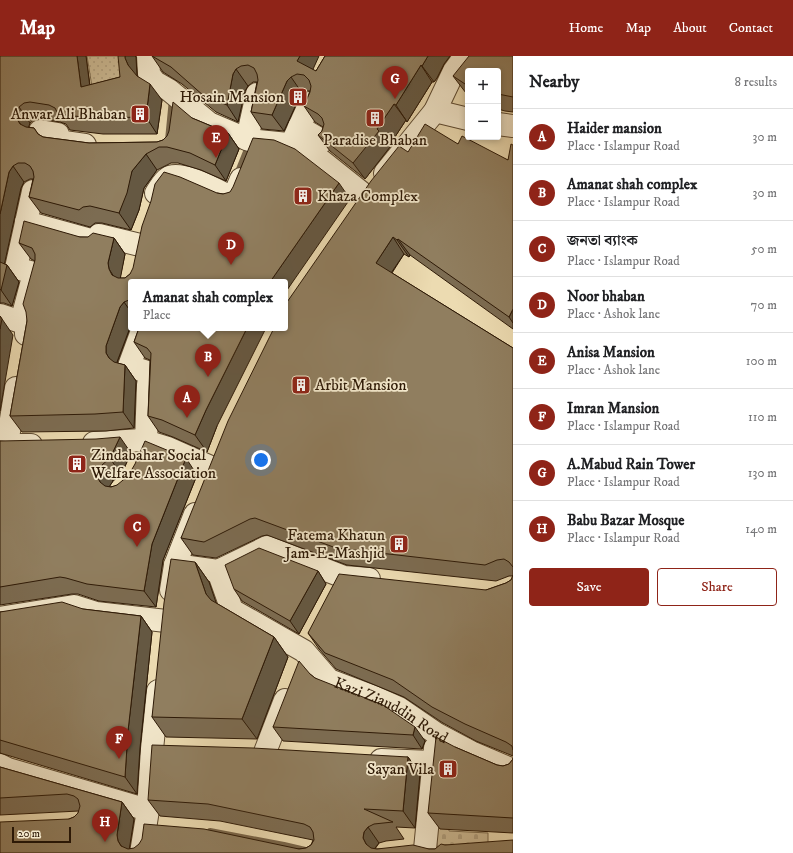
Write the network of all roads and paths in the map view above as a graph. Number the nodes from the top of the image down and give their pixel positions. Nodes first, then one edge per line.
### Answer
1 (148, 56) edge
2 (465, 56) edge
3 (175, 94) junction
4 (257, 94) edge
5 (310, 103) edge
6 (435, 111) junction
7 (172, 117) edge
8 (465, 118) edge
9 (501, 124) edge
10 (513, 126) edge
11 (40, 131) dead end
12 (295, 136) junction
13 (251, 140) junction
14 (323, 141) edge
15 (102, 147) edge
16 (33, 191) edge
17 (367, 197) junction
18 (354, 215) edge
19 (26, 222) junction
20 (0, 315) edge
21 (21, 322) junction
22 (142, 331) edge
23 (4, 441) edge
24 (222, 446) edge
25 (146, 448) junction
26 (208, 483) junction
27 (175, 565) junction
28 (218, 571) junction
29 (344, 577) junction
30 (391, 582) edge
31 (333, 597) edge
32 (0, 618) edge
33 (166, 621) junction
34 (315, 630) edge
35 (164, 644) edge
36 (304, 650) junction
37 (160, 674) edge
38 (437, 734) junction
39 (242, 751) edge
40 (265, 752) junction
41 (288, 754) edge
42 (365, 759) edge
43 (432, 762) junction
44 (0, 765) edge
45 (513, 770) edge
46 (153, 822) junction
47 (402, 851) edge
48 (434, 851) edge
49 (141, 853) edge

1 - 3 street
2 - 6 street
3 - 7 street
3 - 13 street
4 - 13 street
5 - 12 street
6 - 8 street
6 - 17 street
9 - 10 street
11 - 15 street
12 - 13 street
12 - 14 street
12 - 17 street
13 - 19 street
16 - 19 street
17 - 18 street
19 - 21 street
20 - 21 street
21 - 23 street
22 - 25 street
23 - 25 street
24 - 26 street
25 - 26 street
26 - 27 street
27 - 28 street
27 - 33 street
28 - 29 street
28 - 36 street, Kazi Ziauddin Road
29 - 30 street
29 - 31 street
32 - 33 street
33 - 35 street
34 - 36 street
36 - 38 street, Kazi Ziauddin Road
36 - 40 street
37 - 46 street
38 - 43 street
38 - 45 street, Kazi Ziauddin Road
39 - 40 street
40 - 41 street
42 - 43 street
43 - 48 street
44 - 46 street
46 - 49 street
47 - 48 street

